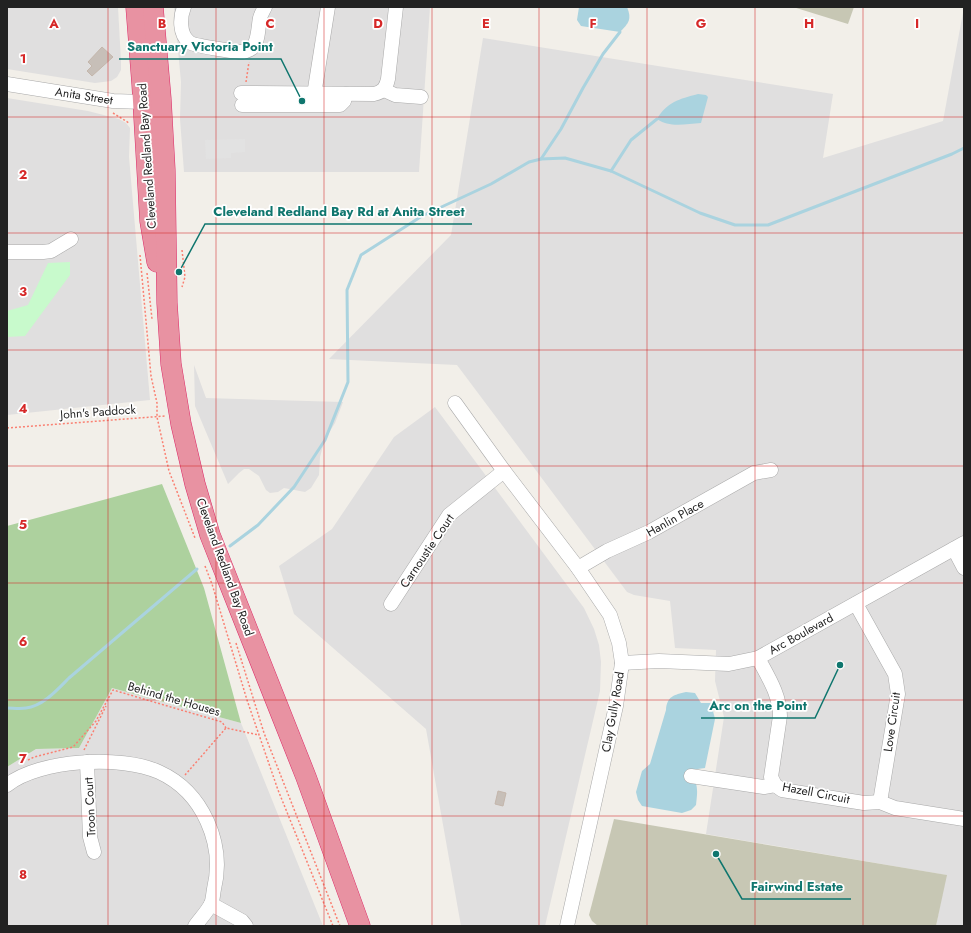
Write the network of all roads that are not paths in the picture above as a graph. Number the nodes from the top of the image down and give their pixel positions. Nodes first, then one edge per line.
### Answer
1 (136, 7) edge
2 (153, 7) edge
3 (184, 7) edge
4 (265, 7) edge
5 (328, 7) edge
6 (396, 7) edge
7 (7, 84) edge
8 (384, 90) junction
9 (421, 96) dead end
10 (243, 97) road end
11 (313, 99) junction
12 (152, 100) junction
13 (71, 238) dead end
14 (7, 252) edge
15 (455, 403) dead end
16 (771, 470) dead end
17 (504, 471) junction
18 (959, 546) edge
19 (578, 568) junction
20 (964, 568) edge
21 (391, 604) dead end
22 (856, 604) junction
23 (758, 658) junction
24 (622, 663) junction
25 (84, 762) junction
26 (306, 776) junction
27 (691, 776) dead end
28 (7, 785) edge
29 (775, 785) junction
30 (880, 802) junction
31 (964, 819) edge
32 (94, 852) dead end
33 (211, 904) junction
34 (195, 926) edge
35 (246, 926) edge
36 (360, 926) edge
37 (374, 926) edge
38 (567, 926) edge

1 - 12 highway, Cleveland Redland Bay Road
2 - 12 highway, Cleveland Redland Bay Road
3 - 4 street
5 - 11 street
6 - 8 street
7 - 12 street, Anita Street
8 - 9 street
8 - 11 street
10 - 11 street
12 - 26 highway, Cleveland Redland Bay Road
13 - 14 street
15 - 17 street, Clay Gully Road
16 - 19 street, Hanlin Place
17 - 19 street, Clay Gully Road
17 - 21 street, Carnoustie Court
18 - 20 street
18 - 22 street, Arc Boulevard
19 - 24 street, Clay Gully Road
22 - 23 street, Arc Boulevard
22 - 30 street, Love Circuit
23 - 24 street, Arc Boulevard
23 - 29 street, Hazell Circuit
24 - 38 street, Clay Gully Road
25 - 28 street
25 - 32 street, Troon Court
25 - 33 street
26 - 36 highway, Cleveland Redland Bay Road
26 - 37 highway, Cleveland Redland Bay Road
27 - 29 street
29 - 30 street, Hazell Circuit
30 - 31 street, Hazell Circuit
33 - 34 street
33 - 35 street

